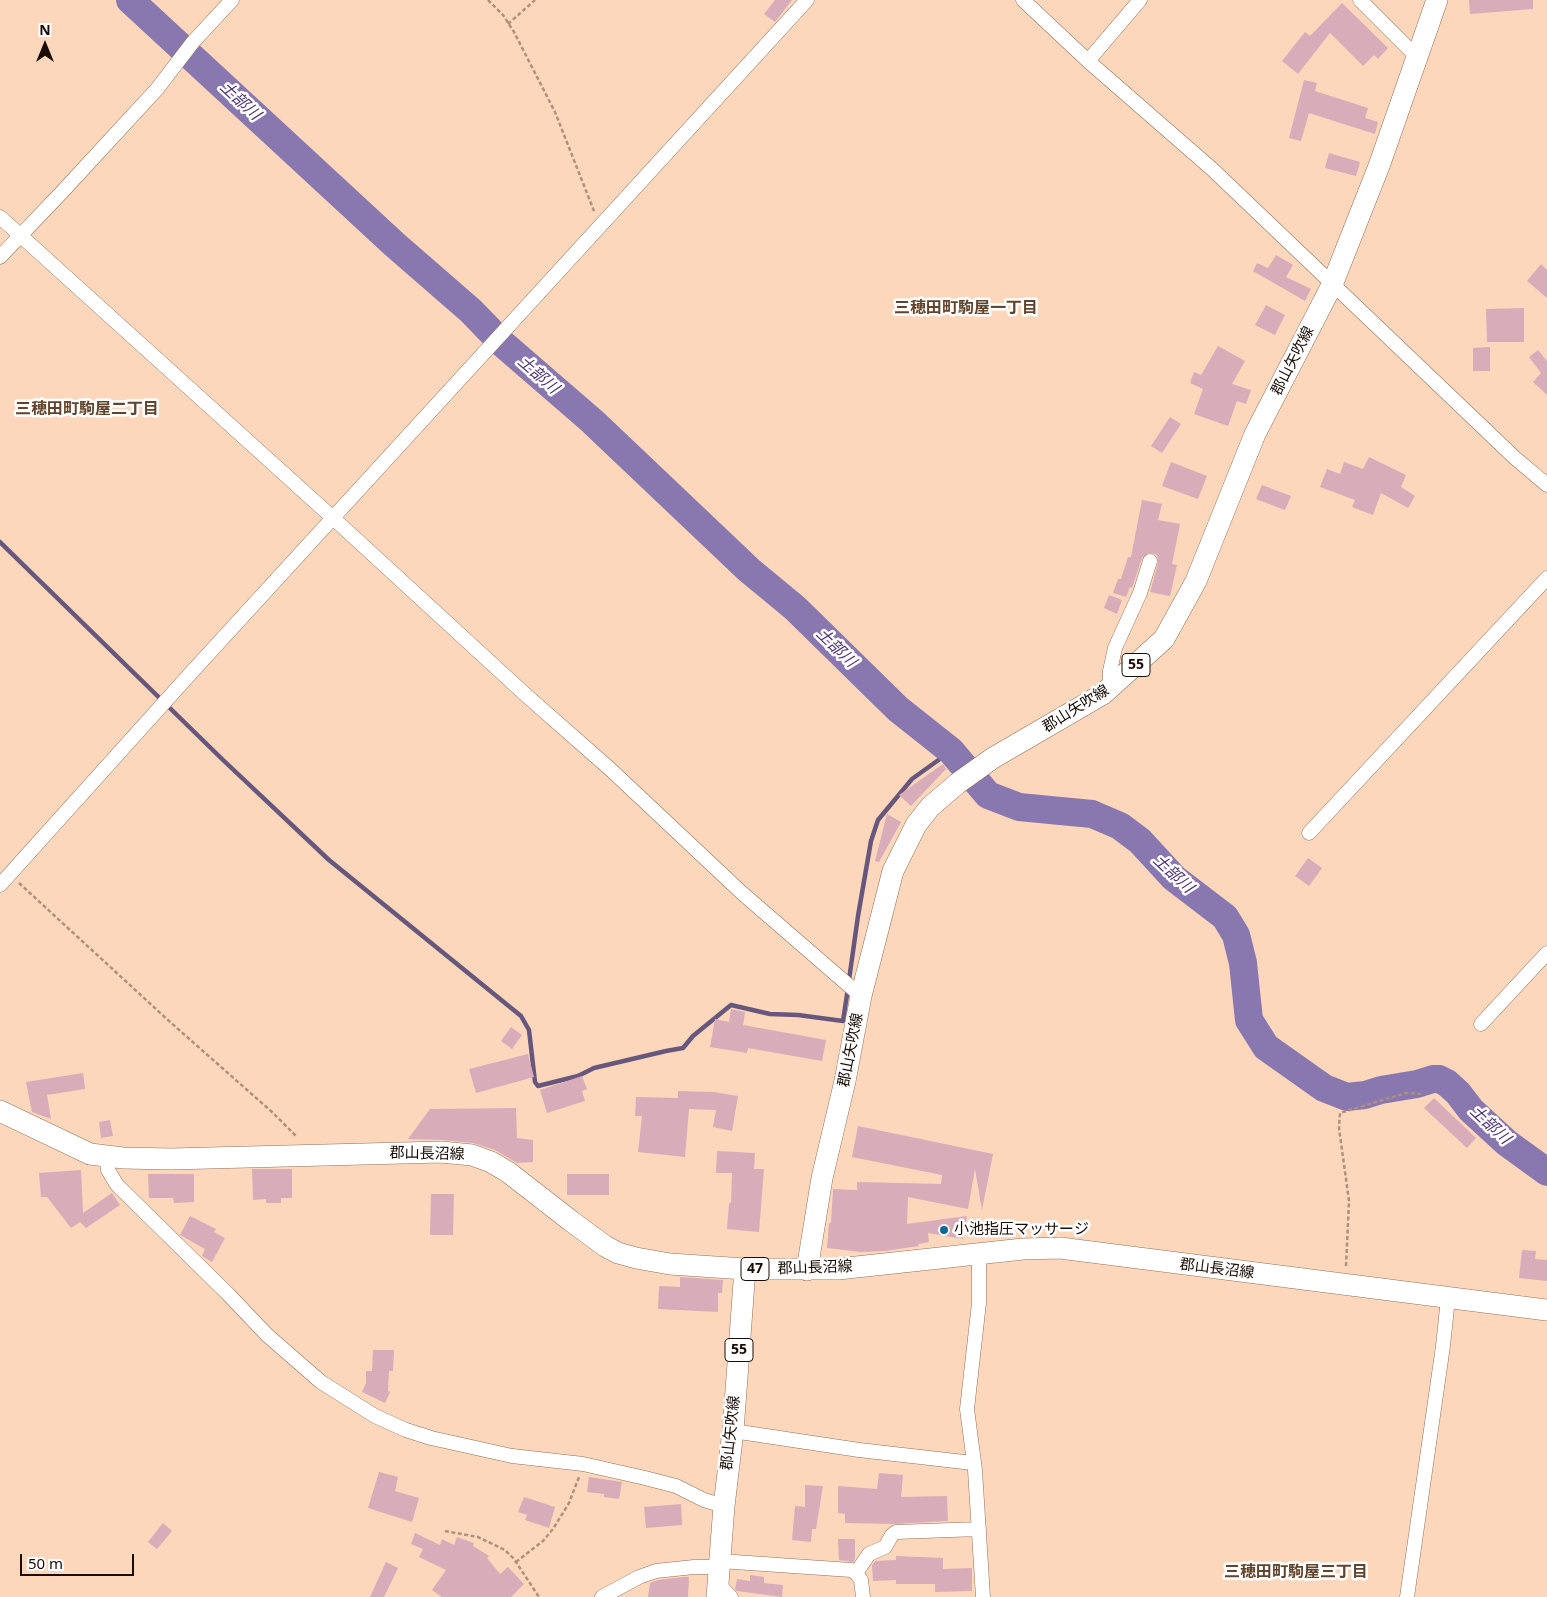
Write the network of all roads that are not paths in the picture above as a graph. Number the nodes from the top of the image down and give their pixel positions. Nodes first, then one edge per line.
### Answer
1 (232, 0) edge
2 (807, 0) edge
3 (1023, 0) edge
4 (1140, 0) edge
5 (1360, 0) edge
6 (1437, 0) edge
7 (1417, 56) junction
8 (1088, 61) junction
9 (0, 217) edge
10 (20, 235) junction
11 (0, 256) edge
12 (1332, 285) junction
13 (1547, 485) edge
14 (333, 518) junction
15 (1150, 561) dead end
16 (1547, 578) edge
17 (1113, 686) junction
18 (1309, 833) dead end
19 (0, 886) edge
20 (1547, 953) edge
21 (861, 996) junction
22 (1481, 1024) dead end
23 (0, 1111) edge
24 (106, 1156) junction
25 (979, 1254) junction
26 (745, 1269) junction
27 (807, 1270) junction
28 (1448, 1298) junction
29 (1547, 1310) edge
30 (732, 1431) junction
31 (974, 1463) junction
32 (724, 1506) junction
33 (979, 1528) junction
34 (856, 1573) junction
35 (721, 1581) edge
36 (602, 1597) edge
37 (863, 1597) edge
38 (983, 1597) edge
39 (1407, 1597) edge

1 - 10 street
2 - 14 street
3 - 8 street
4 - 8 street
5 - 7 street
6 - 7 main road, 郡山矢吹線 / 55
7 - 12 main road, 郡山矢吹線 / 55
8 - 12 street
9 - 10 street
10 - 11 street
10 - 14 street
12 - 13 street
12 - 17 main road, 郡山矢吹線 / 55
14 - 19 street
14 - 21 street
15 - 17 street
16 - 18 street
17 - 21 main road, 郡山矢吹線 / 55
20 - 22 street
21 - 27 main road, 郡山矢吹線 / 55
23 - 24 main road, 郡山長沼線 / 47
24 - 26 main road, 郡山長沼線 / 47
24 - 32 street
25 - 27 main road, 郡山長沼線 / 47
25 - 28 main road, 郡山長沼線 / 47
25 - 31 street
26 - 27 main road, 郡山長沼線 / 47
26 - 30 main road, 郡山矢吹線 / 55
28 - 29 main road, 郡山長沼線 / 47
28 - 39 street
30 - 31 street
30 - 32 main road, 郡山矢吹線 / 55
31 - 33 street
32 - 35 main road, 郡山矢吹線 / 55
33 - 34 street
33 - 38 street
34 - 35 street
34 - 37 street
35 - 36 street

